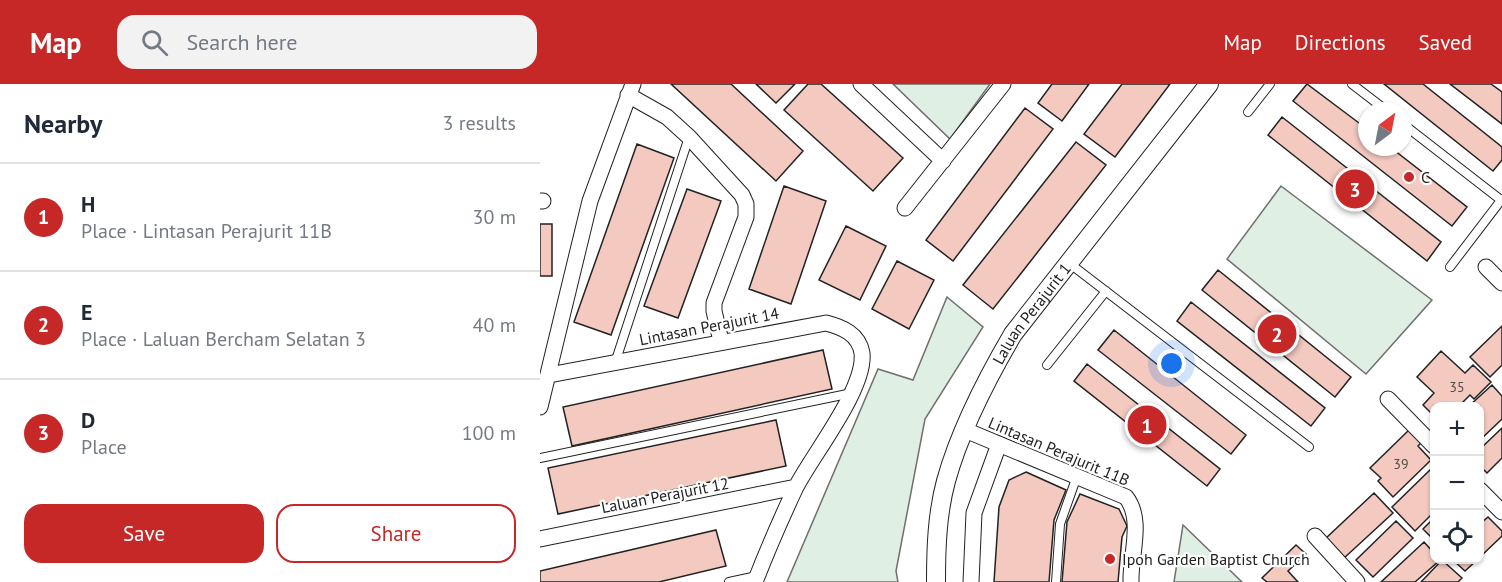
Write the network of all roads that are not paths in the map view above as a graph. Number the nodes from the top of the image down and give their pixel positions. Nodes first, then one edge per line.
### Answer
1 (861, 84) edge
2 (1004, 84) edge
3 (1209, 84) edge
4 (1270, 84) edge
5 (1352, 84) edge
6 (630, 90) edge
7 (1375, 102) edge
8 (1248, 112) dead end
9 (1412, 131) edge
10 (689, 137) junction
11 (943, 160) junction
12 (1502, 200) edge
13 (905, 208) dead end
14 (1069, 263) junction
15 (1450, 267) dead end
16 (1486, 267) dead end
17 (1502, 282) edge
18 (1106, 291) junction
19 (721, 340) junction
20 (615, 363) junction
21 (1047, 365) dead end
22 (549, 375) junction
23 (852, 393) junction
24 (1388, 399) dead end
25 (540, 407) edge
26 (965, 430) junction
27 (1430, 442) edge
28 (999, 444) junction
29 (1309, 447) dead end
30 (540, 458) edge
31 (1077, 476) junction
32 (796, 487) junction
33 (1484, 495) edge
34 (1502, 513) edge
35 (1315, 536) dead end
36 (540, 539) edge
37 (756, 579) edge
38 (729, 582) edge
39 (936, 582) edge
40 (971, 582) edge
41 (1056, 582) edge
42 (1131, 582) edge
43 (1357, 582) edge

1 - 11 street
2 - 11 street
3 - 14 street, Laluan Perajurit 1
4 - 8 lane
5 - 7 lane
6 - 10 street
6 - 22 street
9 - 12 lane
10 - 19 street
10 - 20 lane
11 - 13 street
12 - 15 lane
14 - 18 lane
14 - 26 street, Laluan Perajurit 1
16 - 17 street
18 - 21 lane
18 - 29 lane
19 - 20 street, Lintasan Perajurit 14
19 - 23 street, Lintasan Perajurit 14
20 - 22 street, Lintasan Perajurit 14
22 - 25 street
23 - 30 lane
23 - 32 street
24 - 27 street
26 - 28 street, Lintasan Perajurit 11B
26 - 39 street, Laluan Perajurit 1
28 - 31 street, Lintasan Perajurit 11B
28 - 40 street
31 - 41 lane
31 - 42 street, Lintasan Perajurit 11B
32 - 36 street, Laluan Perajurit 12
32 - 37 street
33 - 34 street
35 - 43 street
37 - 38 lane

